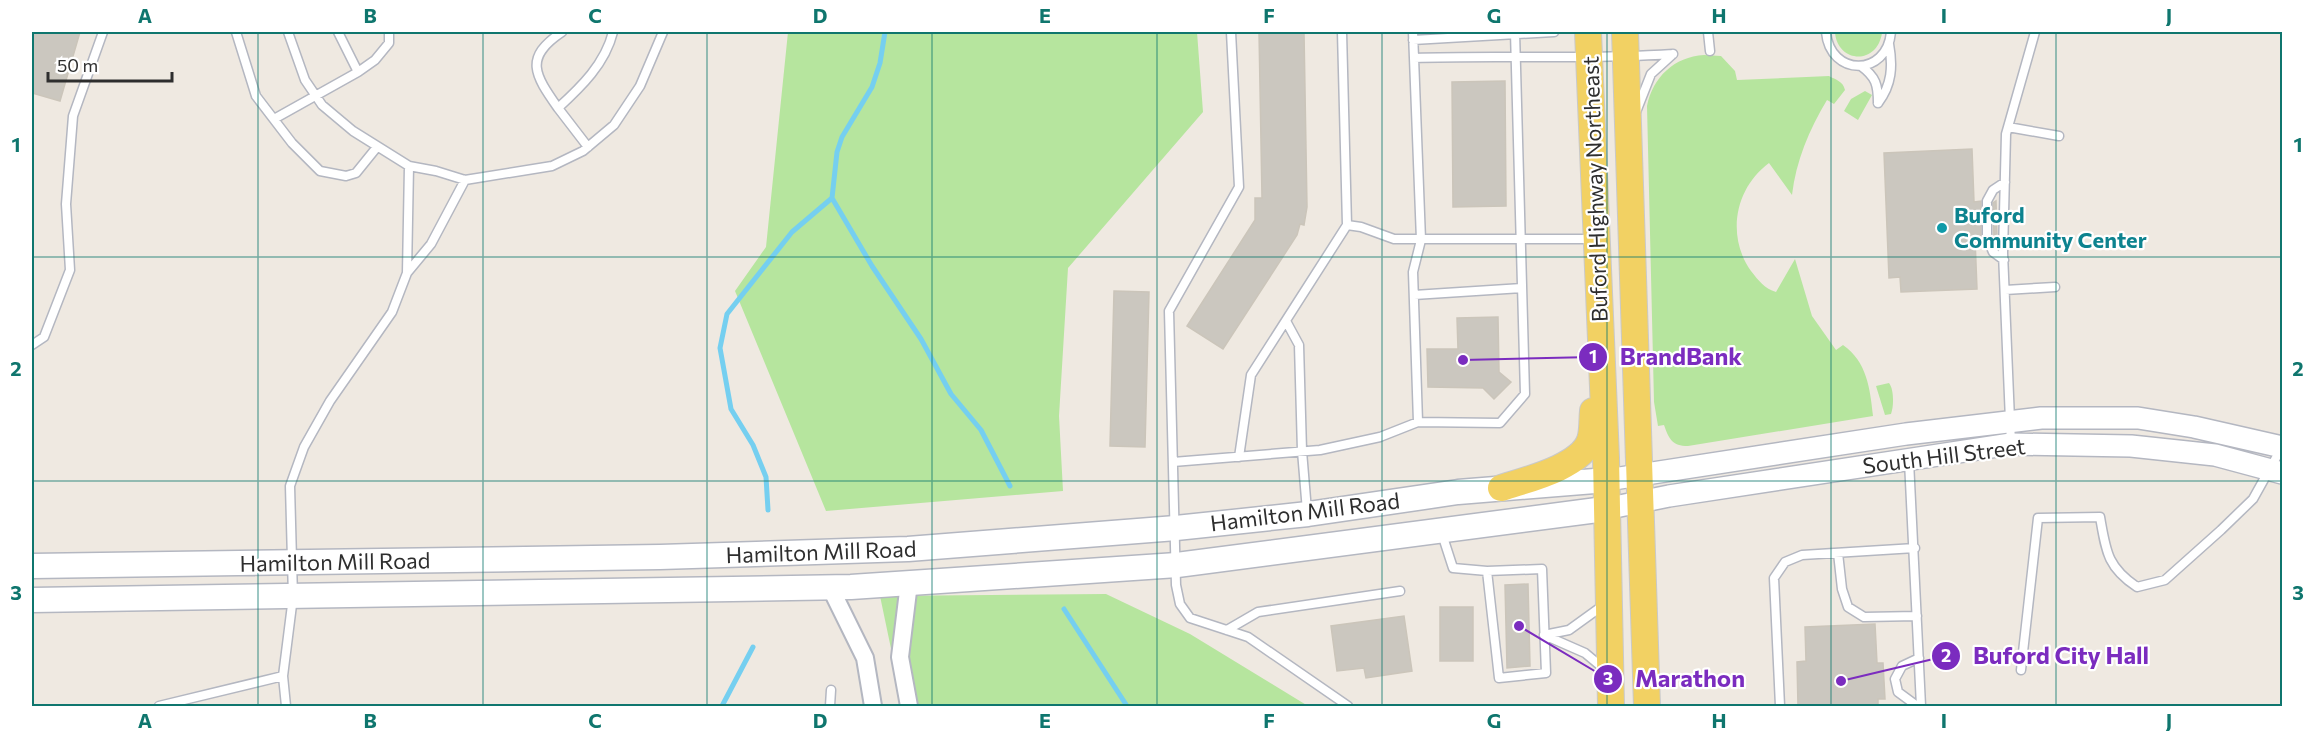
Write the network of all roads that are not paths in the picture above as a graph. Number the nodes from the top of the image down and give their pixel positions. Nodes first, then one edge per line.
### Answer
1 (103, 32) edge
2 (236, 32) edge
3 (288, 32) edge
4 (338, 32) edge
5 (389, 32) edge
6 (562, 32) edge
7 (613, 32) edge
8 (663, 32) edge
9 (1231, 32) edge
10 (1342, 32) edge
11 (1554, 32) edge
12 (1588, 32) edge
13 (1625, 32) edge
14 (1708, 32) edge
15 (1826, 32) edge
16 (1891, 32) edge
17 (2035, 32) edge
18 (1515, 33) edge
19 (1413, 36) edge
20 (1889, 44) junction
21 (1710, 51) dead end
22 (1515, 55) junction
23 (1626, 57) junction
24 (1414, 58) junction
25 (1590, 59) junction
26 (1861, 66) junction
27 (358, 72) junction
28 (316, 97) junction
29 (558, 108) junction
30 (274, 119) junction
31 (2008, 127) junction
32 (1628, 135) junction
33 (2059, 136) dead end
34 (377, 147) junction
35 (588, 147) junction
36 (409, 166) junction
37 (465, 180) junction
38 (2005, 182) junction
39 (1347, 225) junction
40 (1520, 238) junction
41 (1598, 239) junction
42 (1421, 240) junction
43 (2004, 260) junction
44 (407, 273) junction
45 (2055, 287) dead end
46 (1522, 288) junction
47 (2005, 290) junction
48 (1414, 295) junction
49 (1286, 321) junction
50 (1600, 343) junction
51 (32, 345) edge
52 (2010, 420) junction
53 (1418, 422) junction
54 (2011, 444) junction
55 (2283, 447) edge
56 (1302, 452) junction
57 (1239, 457) junction
58 (1909, 458) junction
59 (1173, 462) junction
60 (2277, 472) edge
61 (1640, 475) junction
62 (1607, 480) junction
63 (1501, 488) junction
64 (1641, 502) junction
65 (1605, 509) junction
66 (1308, 514) junction
67 (1176, 528) junction
68 (1441, 531) junction
69 (1915, 548) junction
70 (1838, 553) junction
71 (292, 562) junction
72 (1177, 565) junction
73 (32, 566) edge
74 (1487, 571) junction
75 (909, 583) junction
76 (830, 587) junction
77 (1401, 591) dead end
78 (293, 597) junction
79 (32, 600) edge
80 (1608, 601) junction
81 (1917, 616) junction
82 (1227, 630) junction
83 (1544, 635) junction
84 (1919, 658) junction
85 (2021, 670) dead end
86 (1610, 675) junction
87 (283, 676) junction
88 (831, 690) dead end
89 (159, 706) edge
90 (286, 706) edge
91 (830, 706) edge
92 (873, 706) edge
93 (909, 706) edge
94 (1348, 706) edge
95 (1611, 706) edge
96 (1647, 706) edge
97 (1780, 706) edge
98 (1919, 706) edge

1 - 51 lane
2 - 30 lane
3 - 28 lane
4 - 27 lane
5 - 27 lane
6 - 29 lane
7 - 29 lane
8 - 35 lane
9 - 59 lane
10 - 39 lane
11 - 18 lane
12 - 25 main road, Buford Highway Northeast
13 - 23 main road, Buford Highway Northeast
14 - 21 lane
15 - 26 lane
16 - 20 lane
17 - 31 lane
18 - 19 lane
18 - 22 lane
19 - 24 lane
20 - 26 lane
20 - 26 lane
22 - 24 lane
22 - 25 lane
22 - 40 lane
23 - 25 lane
23 - 32 main road, Buford Highway Northeast
23 - 32 lane
24 - 42 lane
25 - 41 main road, Buford Highway Northeast
27 - 28 lane
28 - 30 lane
28 - 34 lane
29 - 35 lane
30 - 34 lane
31 - 33 lane
31 - 38 lane
32 - 61 main road, Buford Highway Northeast
34 - 36 lane
35 - 37 lane
36 - 37 lane
36 - 44 lane
37 - 44 lane
38 - 43 lane
38 - 43 lane
39 - 42 lane
39 - 49 lane
40 - 41 lane
40 - 42 lane
40 - 46 lane
41 - 50 main road, Buford Highway Northeast
42 - 48 lane
43 - 47 lane
44 - 71 lane
45 - 47 lane
46 - 48 lane
46 - 53 lane
47 - 52 lane
48 - 53 lane
49 - 56 lane
49 - 57 lane
50 - 62 main road, Buford Highway Northeast
50 - 63 main road
52 - 54 lane
52 - 55 street, South Hill Street
52 - 61 street, South Hill Street
53 - 56 lane
54 - 58 street, South Hill Street
54 - 60 street, South Hill Street
55 - 60 lane
56 - 57 lane
56 - 66 lane
57 - 59 lane
58 - 64 street, South Hill Street
58 - 69 lane
59 - 67 lane
60 - 85 lane
61 - 62 street, South Hill Street
61 - 64 main road, Buford Highway Northeast
62 - 63 main road, Hamilton Mill Road
62 - 65 main road, Buford Highway Northeast
63 - 66 main road, Hamilton Mill Road
64 - 65 street, South Hill Street
64 - 96 main road, Buford Highway Northeast
65 - 68 main road, Hamilton Mill Road
65 - 80 main road, Buford Highway Northeast
66 - 67 main road, Hamilton Mill Road
67 - 71 main road, Hamilton Mill Road
67 - 72 lane
68 - 72 main road, Hamilton Mill Road
68 - 74 lane
69 - 70 lane
69 - 81 lane
70 - 81 lane
70 - 97 lane
71 - 73 main road, Hamilton Mill Road
71 - 78 lane
72 - 75 main road, Hamilton Mill Road
72 - 82 lane
74 - 83 lane
74 - 83 lane
75 - 76 main road, Hamilton Mill Road
75 - 93 street
76 - 78 main road, Hamilton Mill Road
76 - 92 street
77 - 82 lane
78 - 79 main road, Hamilton Mill Road
78 - 87 lane
80 - 83 lane
80 - 86 main road, Buford Highway Northeast
81 - 84 lane
82 - 94 lane
83 - 86 lane
84 - 98 lane
84 - 98 lane
86 - 95 main road, Buford Highway Northeast
87 - 89 lane
87 - 90 lane
88 - 91 lane

